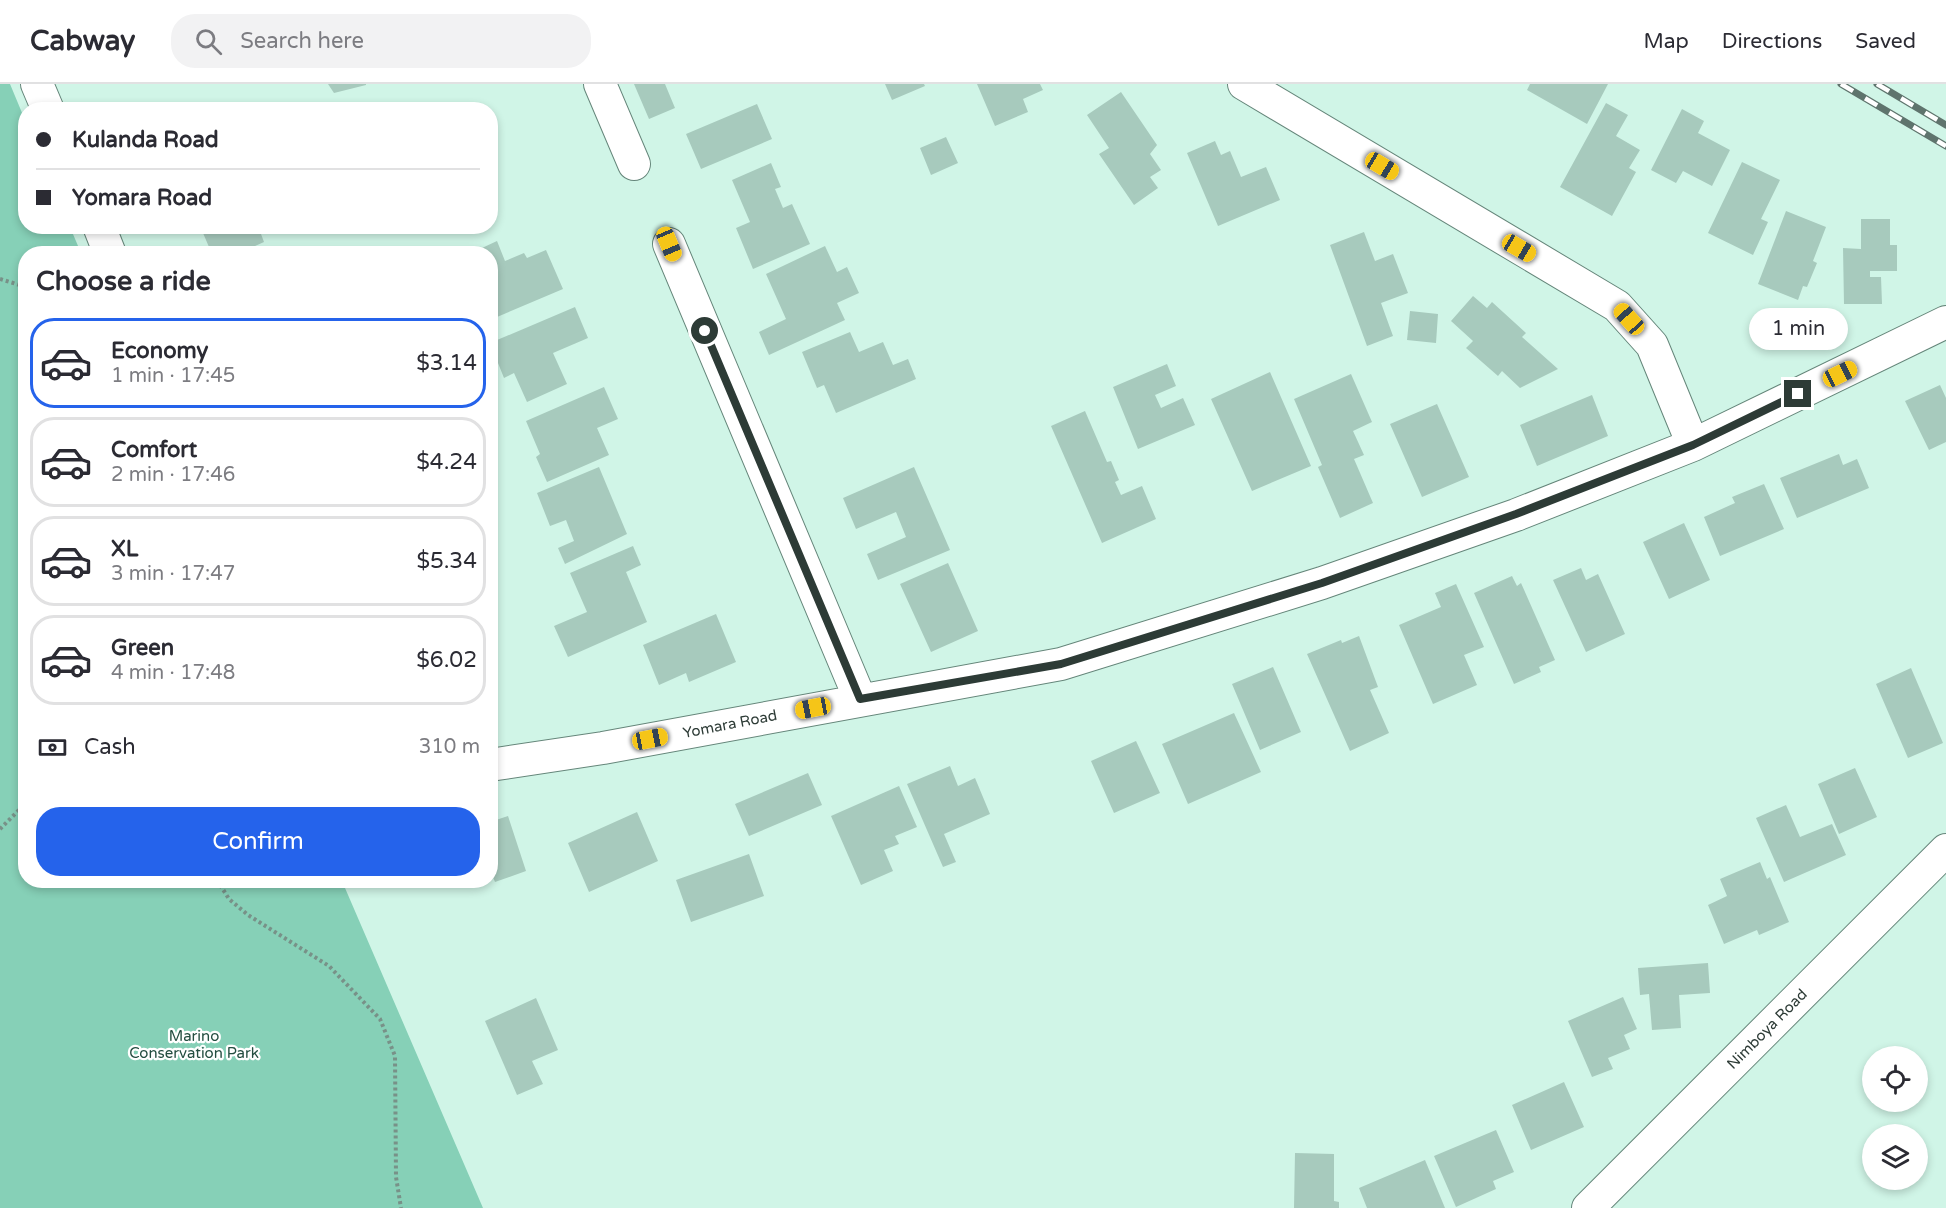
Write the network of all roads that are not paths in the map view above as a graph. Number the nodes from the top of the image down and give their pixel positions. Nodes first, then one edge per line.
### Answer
1 (37, 84) edge
2 (600, 84) edge
3 (1244, 84) edge
4 (45, 102) edge
5 (634, 164) dead end
6 (669, 244) dead end
7 (1946, 322) edge
8 (1693, 445) junction
9 (860, 699) junction
10 (498, 764) edge
11 (1946, 850) edge
12 (1588, 1208) edge

1 - 4 street
2 - 5 street
3 - 8 street
6 - 9 street
7 - 8 street, Yomara Road
8 - 9 street, Yomara Road
9 - 10 street, Yomara Road
11 - 12 street, Nimboya Road

